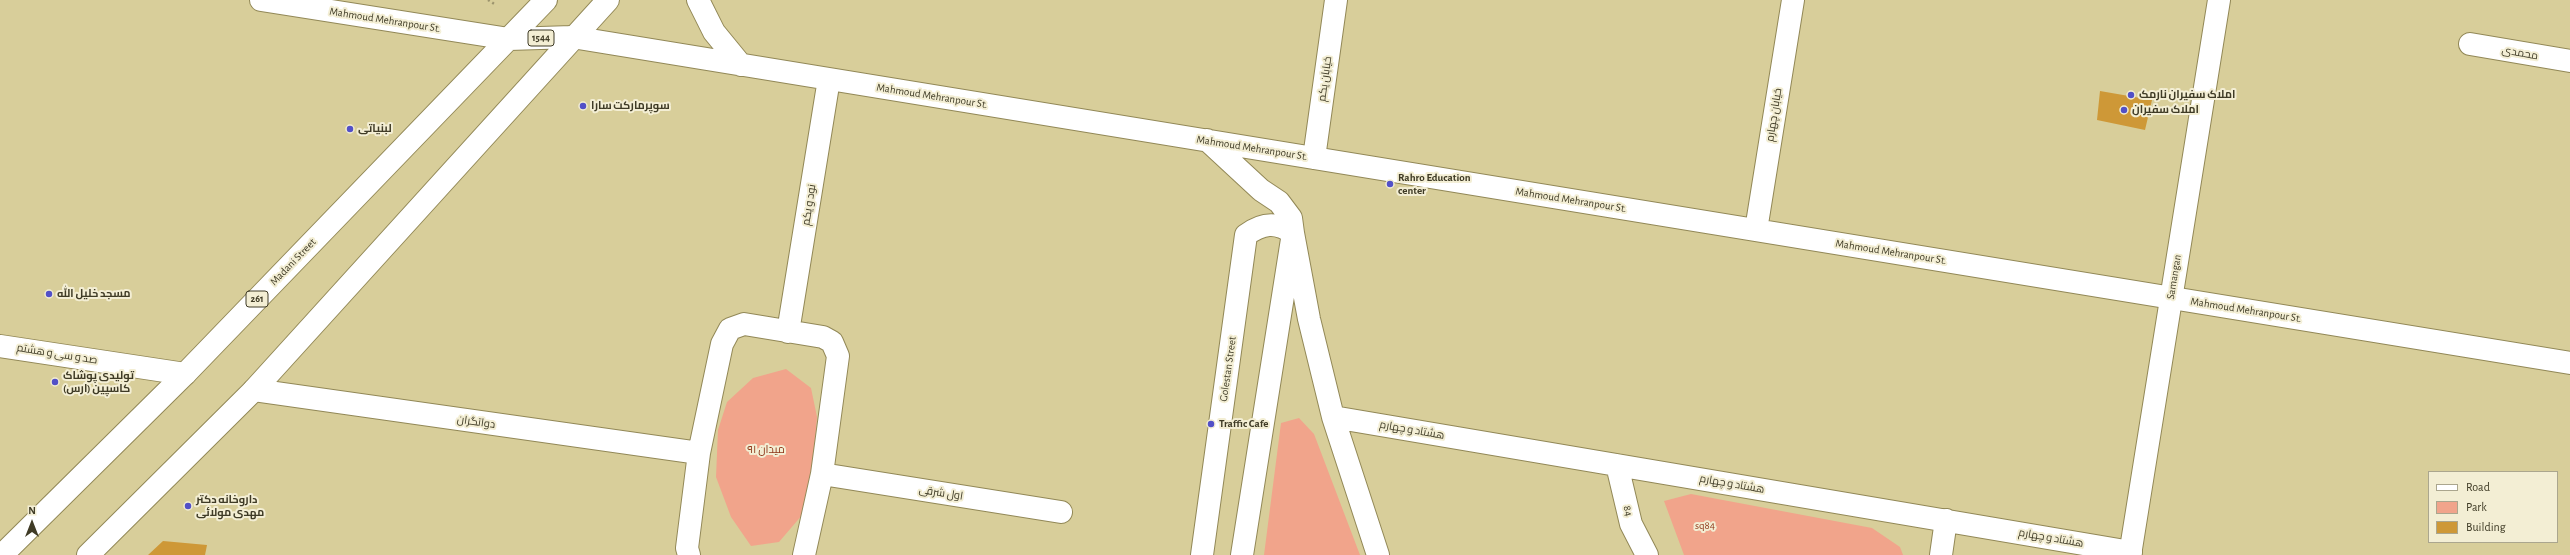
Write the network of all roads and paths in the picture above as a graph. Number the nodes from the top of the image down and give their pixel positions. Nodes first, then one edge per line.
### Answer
1 (261, 0) edge
2 (546, 0) edge
3 (608, 0) edge
4 (698, 0) edge
5 (1336, 0) edge
6 (1793, 0) edge
7 (2219, 0) edge
8 (572, 37) junction
9 (509, 39) junction
10 (2470, 44) dead end
11 (2570, 61) edge
12 (741, 65) junction
13 (829, 79) junction
14 (1206, 140) junction
15 (1314, 158) junction
16 (1756, 230) junction
17 (1293, 233) junction
18 (2170, 298) junction
19 (788, 332) junction
20 (0, 346) edge
21 (2570, 363) edge
22 (185, 374) junction
23 (254, 390) junction
24 (1333, 416) junction
25 (699, 453) junction
26 (1617, 465) junction
27 (822, 474) junction
28 (1061, 512) dead end
29 (1946, 520) junction
30 (22, 535) junction
31 (2131, 553) edge
32 (2, 555) edge
33 (14, 555) edge
34 (88, 555) edge
35 (689, 555) edge
36 (804, 555) edge
37 (1202, 555) edge
38 (1242, 555) edge
39 (1378, 555) edge
40 (1647, 555) edge
41 (1941, 555) edge

1 - 9 street, Mahmoud Mehranpour St. / 1544
2 - 9 street, Madani Street / 261
3 - 8 street
4 - 12 street
5 - 15 street, خیابان یکم
6 - 16 street, خیابان چهارم
7 - 18 street, Samangan
8 - 9 street, 1544
8 - 12 street, Mahmoud Mehranpour St. / 1544
8 - 23 street
9 - 22 street, Madani Street / 261
10 - 11 street, محمدی
12 - 13 street, Mahmoud Mehranpour St. / 1544
13 - 14 street, Mahmoud Mehranpour St. / 1544
13 - 19 street, نود و یکم
14 - 15 street, Mahmoud Mehranpour St. / 1544
14 - 17 street
15 - 16 street, Mahmoud Mehranpour St. / 1544
16 - 18 street, Mahmoud Mehranpour St. / 1544
17 - 24 street
17 - 37 street, Golestan Street
17 - 38 street
18 - 21 street, Mahmoud Mehranpour St. / 1544
18 - 31 street, Samangan
19 - 25 street
19 - 27 street
20 - 22 street, صد و سی و هشتم
22 - 30 street, Madani Street / 261
23 - 25 street, دواتگران
23 - 34 street
24 - 26 street, هشتاد و چهارم
24 - 39 street
25 - 35 street
26 - 29 street, هشتاد و چهارم
26 - 40 street, 84
27 - 28 street, اول شرقی
27 - 36 street
29 - 31 street, هشتاد و چهارم
29 - 41 street
30 - 32 street, Madani Street / 261
30 - 33 street

